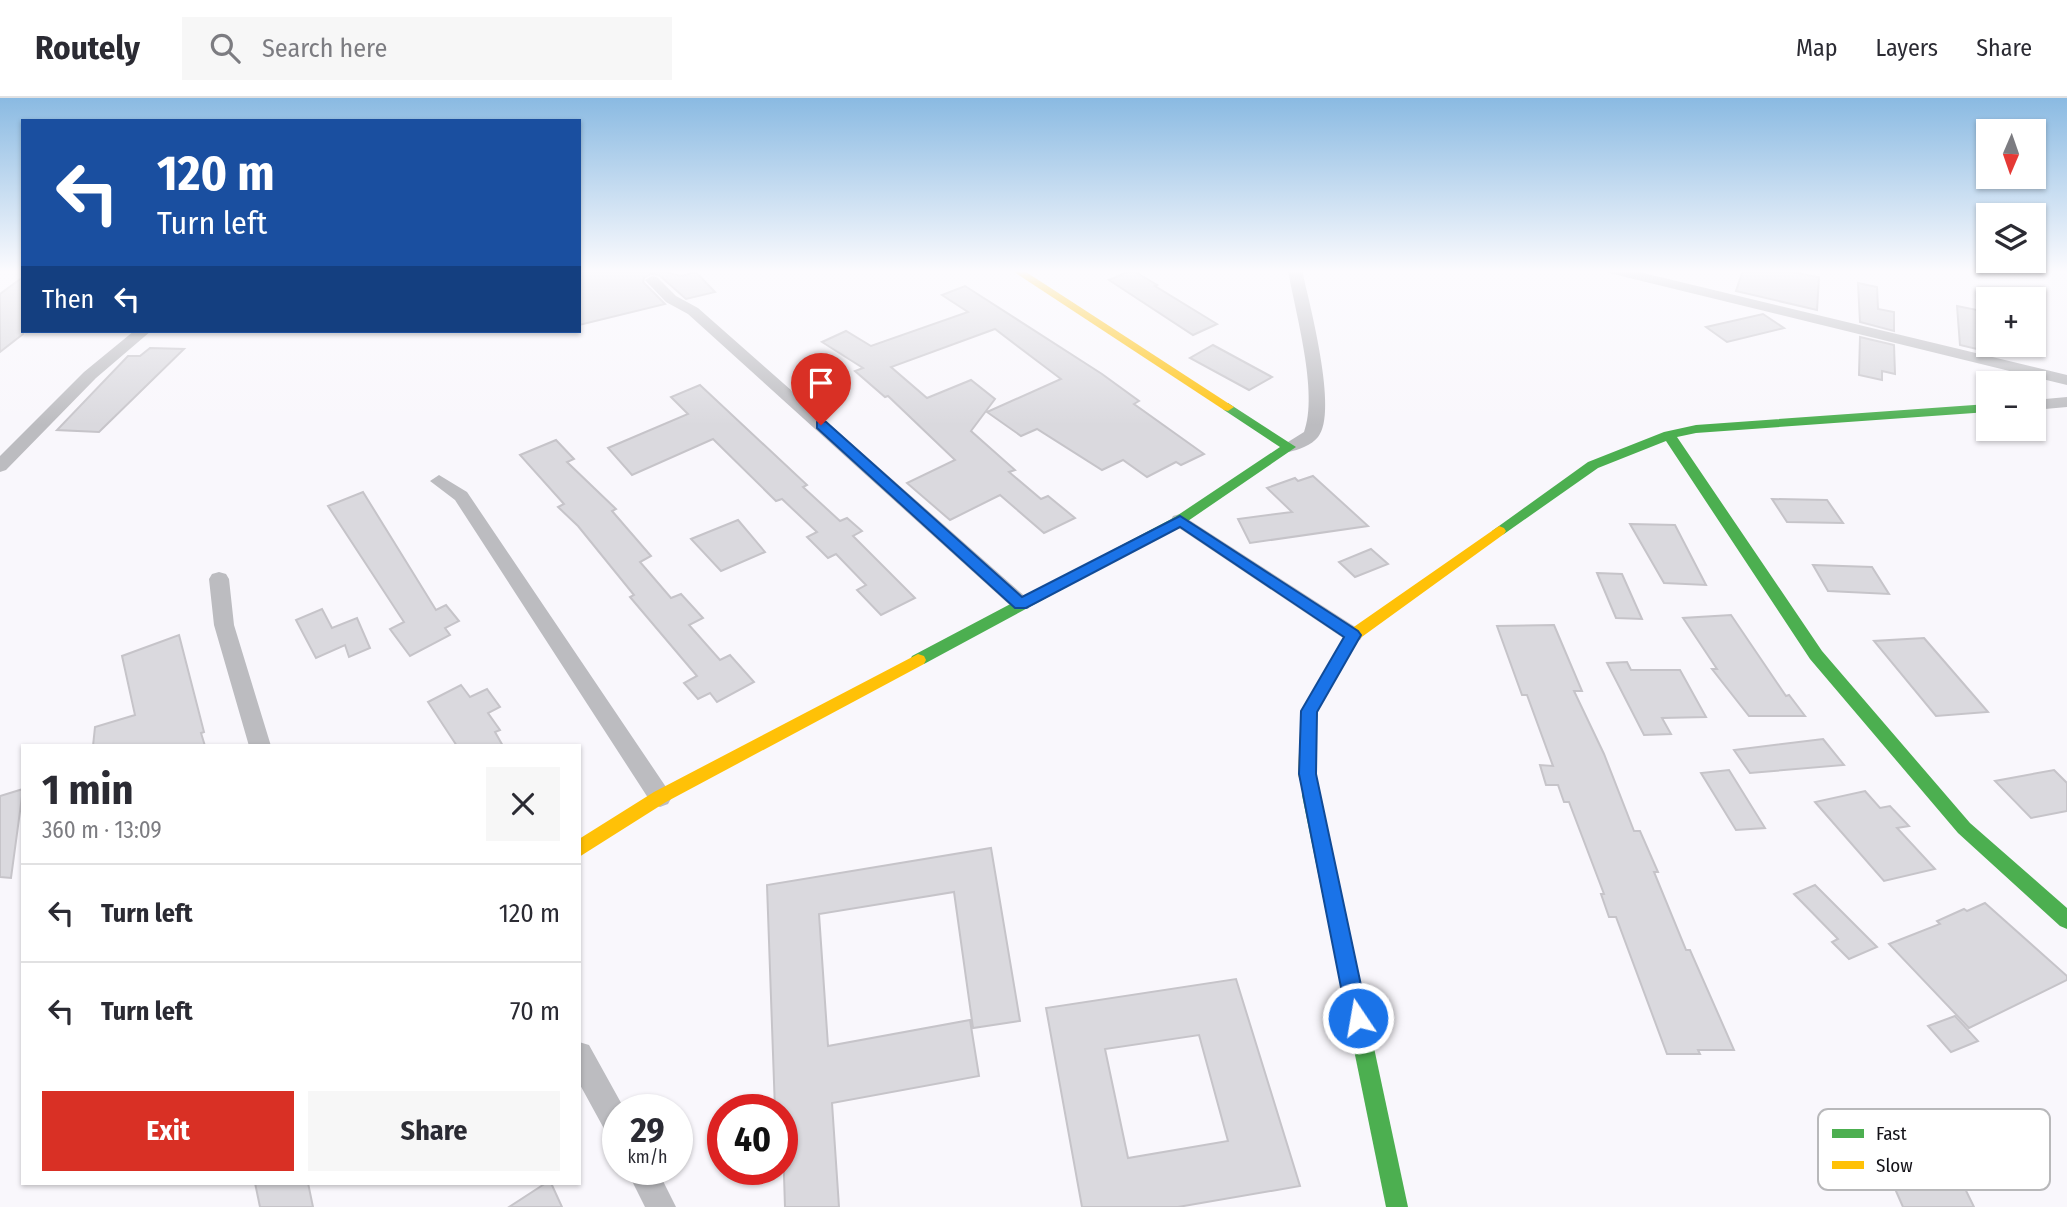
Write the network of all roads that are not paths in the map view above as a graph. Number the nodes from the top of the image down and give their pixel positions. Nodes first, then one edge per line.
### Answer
1 (705, 322) edge
2 (1096, 322) edge
3 (1305, 322) edge
4 (1827, 322) edge
5 (141, 333) edge
6 (2067, 380) edge
7 (2067, 402) edge
8 (2046, 404) edge
9 (1976, 409) edge
10 (1669, 435) junction
11 (1289, 447) junction
12 (0, 466) edge
13 (439, 481) dead end
14 (1180, 520) junction
15 (219, 579) dead end
16 (1021, 604) junction
17 (1353, 635) junction
18 (259, 744) edge
19 (660, 797) junction
20 (581, 848) edge
21 (2067, 920) edge
22 (581, 1059) edge
23 (602, 1097) edge
24 (649, 1185) edge
25 (661, 1207) edge
26 (1397, 1207) edge

1 - 16 street
2 - 11 street
3 - 11 street
4 - 6 street
5 - 12 street
7 - 8 street
9 - 10 street
10 - 17 street
10 - 21 street
11 - 14 street
13 - 19 street
14 - 16 street
14 - 17 street
15 - 18 street
16 - 19 street
17 - 26 street
19 - 20 street
22 - 23 street
24 - 25 street

